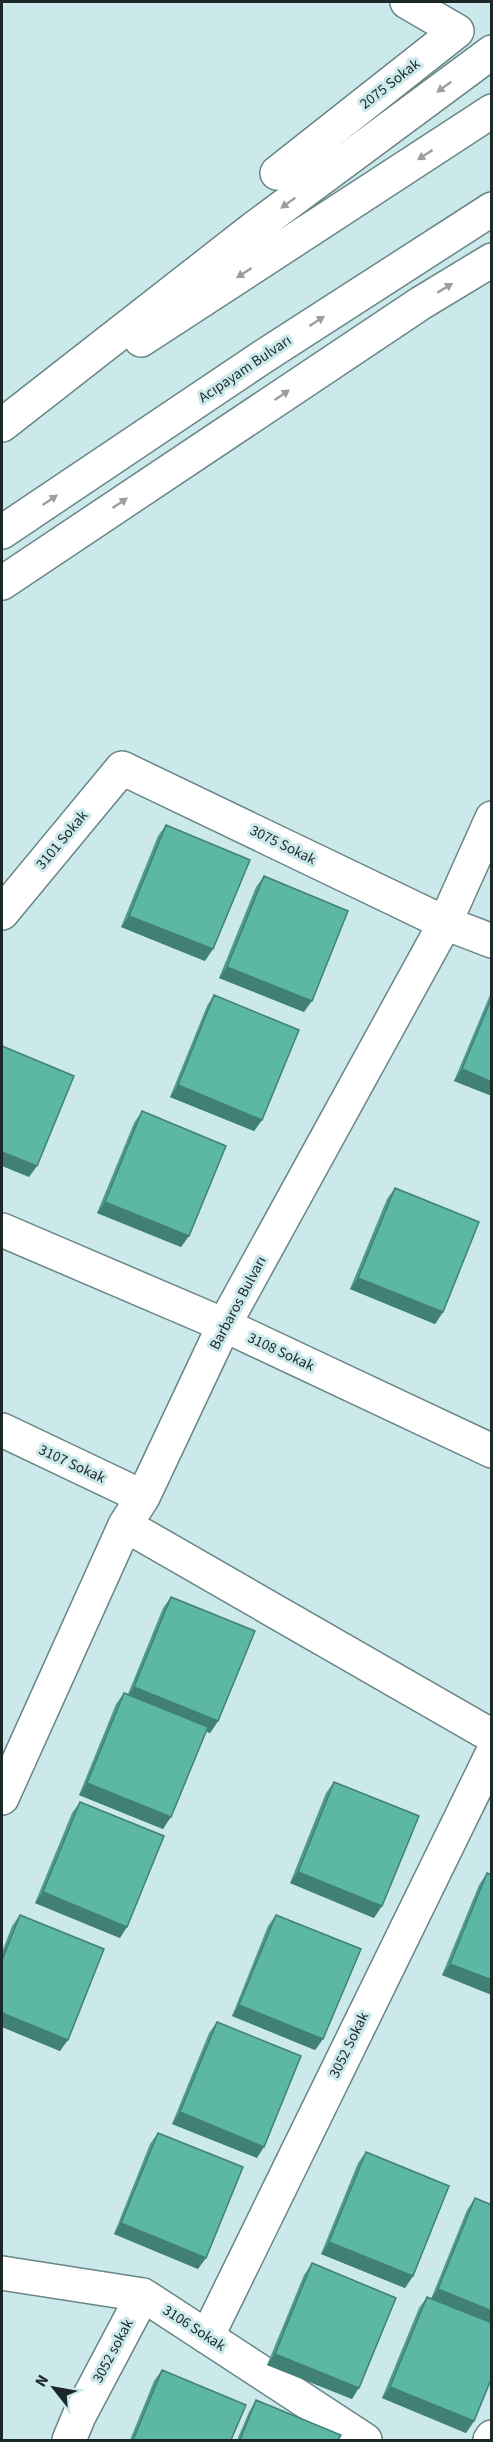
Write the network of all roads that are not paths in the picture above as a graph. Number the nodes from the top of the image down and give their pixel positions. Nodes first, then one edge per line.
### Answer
1 (407, 2) edge
2 (492, 52) edge
3 (492, 111) edge
4 (277, 173) dead end
5 (492, 209) edge
6 (492, 260) edge
7 (2, 425) edge
8 (2, 432) edge
9 (2, 532) edge
10 (2, 582) edge
11 (122, 768) joint
12 (492, 818) edge
13 (2, 913) edge
14 (445, 923) junction
15 (492, 941) edge
16 (2, 1230) edge
17 (224, 1325) junction
18 (2, 1430) edge
19 (492, 1451) edge
20 (143, 1497) junction
21 (125, 1525) junction
22 (492, 1736) edge
23 (492, 1754) edge
24 (2, 1798) edge
25 (2, 2273) edge
26 (143, 2295) junction
27 (207, 2337) junction
28 (69, 2440) edge
29 (365, 2440) edge

1 - 4 street, 2075 Sokak
2 -> 7 street
3 -> 8 street
9 -> 5 street, Acıpayam Bulvarı
10 -> 6 street
11 - 13 street, 3101 Sokak
11 - 14 street, 3075 Sokak
12 - 14 street, Barbaros Bulvarı
14 - 15 street, 3075 Sokak
14 - 17 street, Barbaros Bulvarı
16 - 17 street, 3108 Sokak
17 - 19 street, 3108 Sokak
17 - 20 street, Barbaros Bulvarı
18 - 20 street, 3107 Sokak
20 - 21 street, Barbaros Bulvarı
21 - 22 street
21 - 24 street, Barbaros Bulvarı
23 - 27 street, 3052 Sokak
25 - 26 street, 3106 Sokak
26 - 27 street, 3106 Sokak
26 - 28 street, 3052 sokak
27 - 29 street, 3106 Sokak

